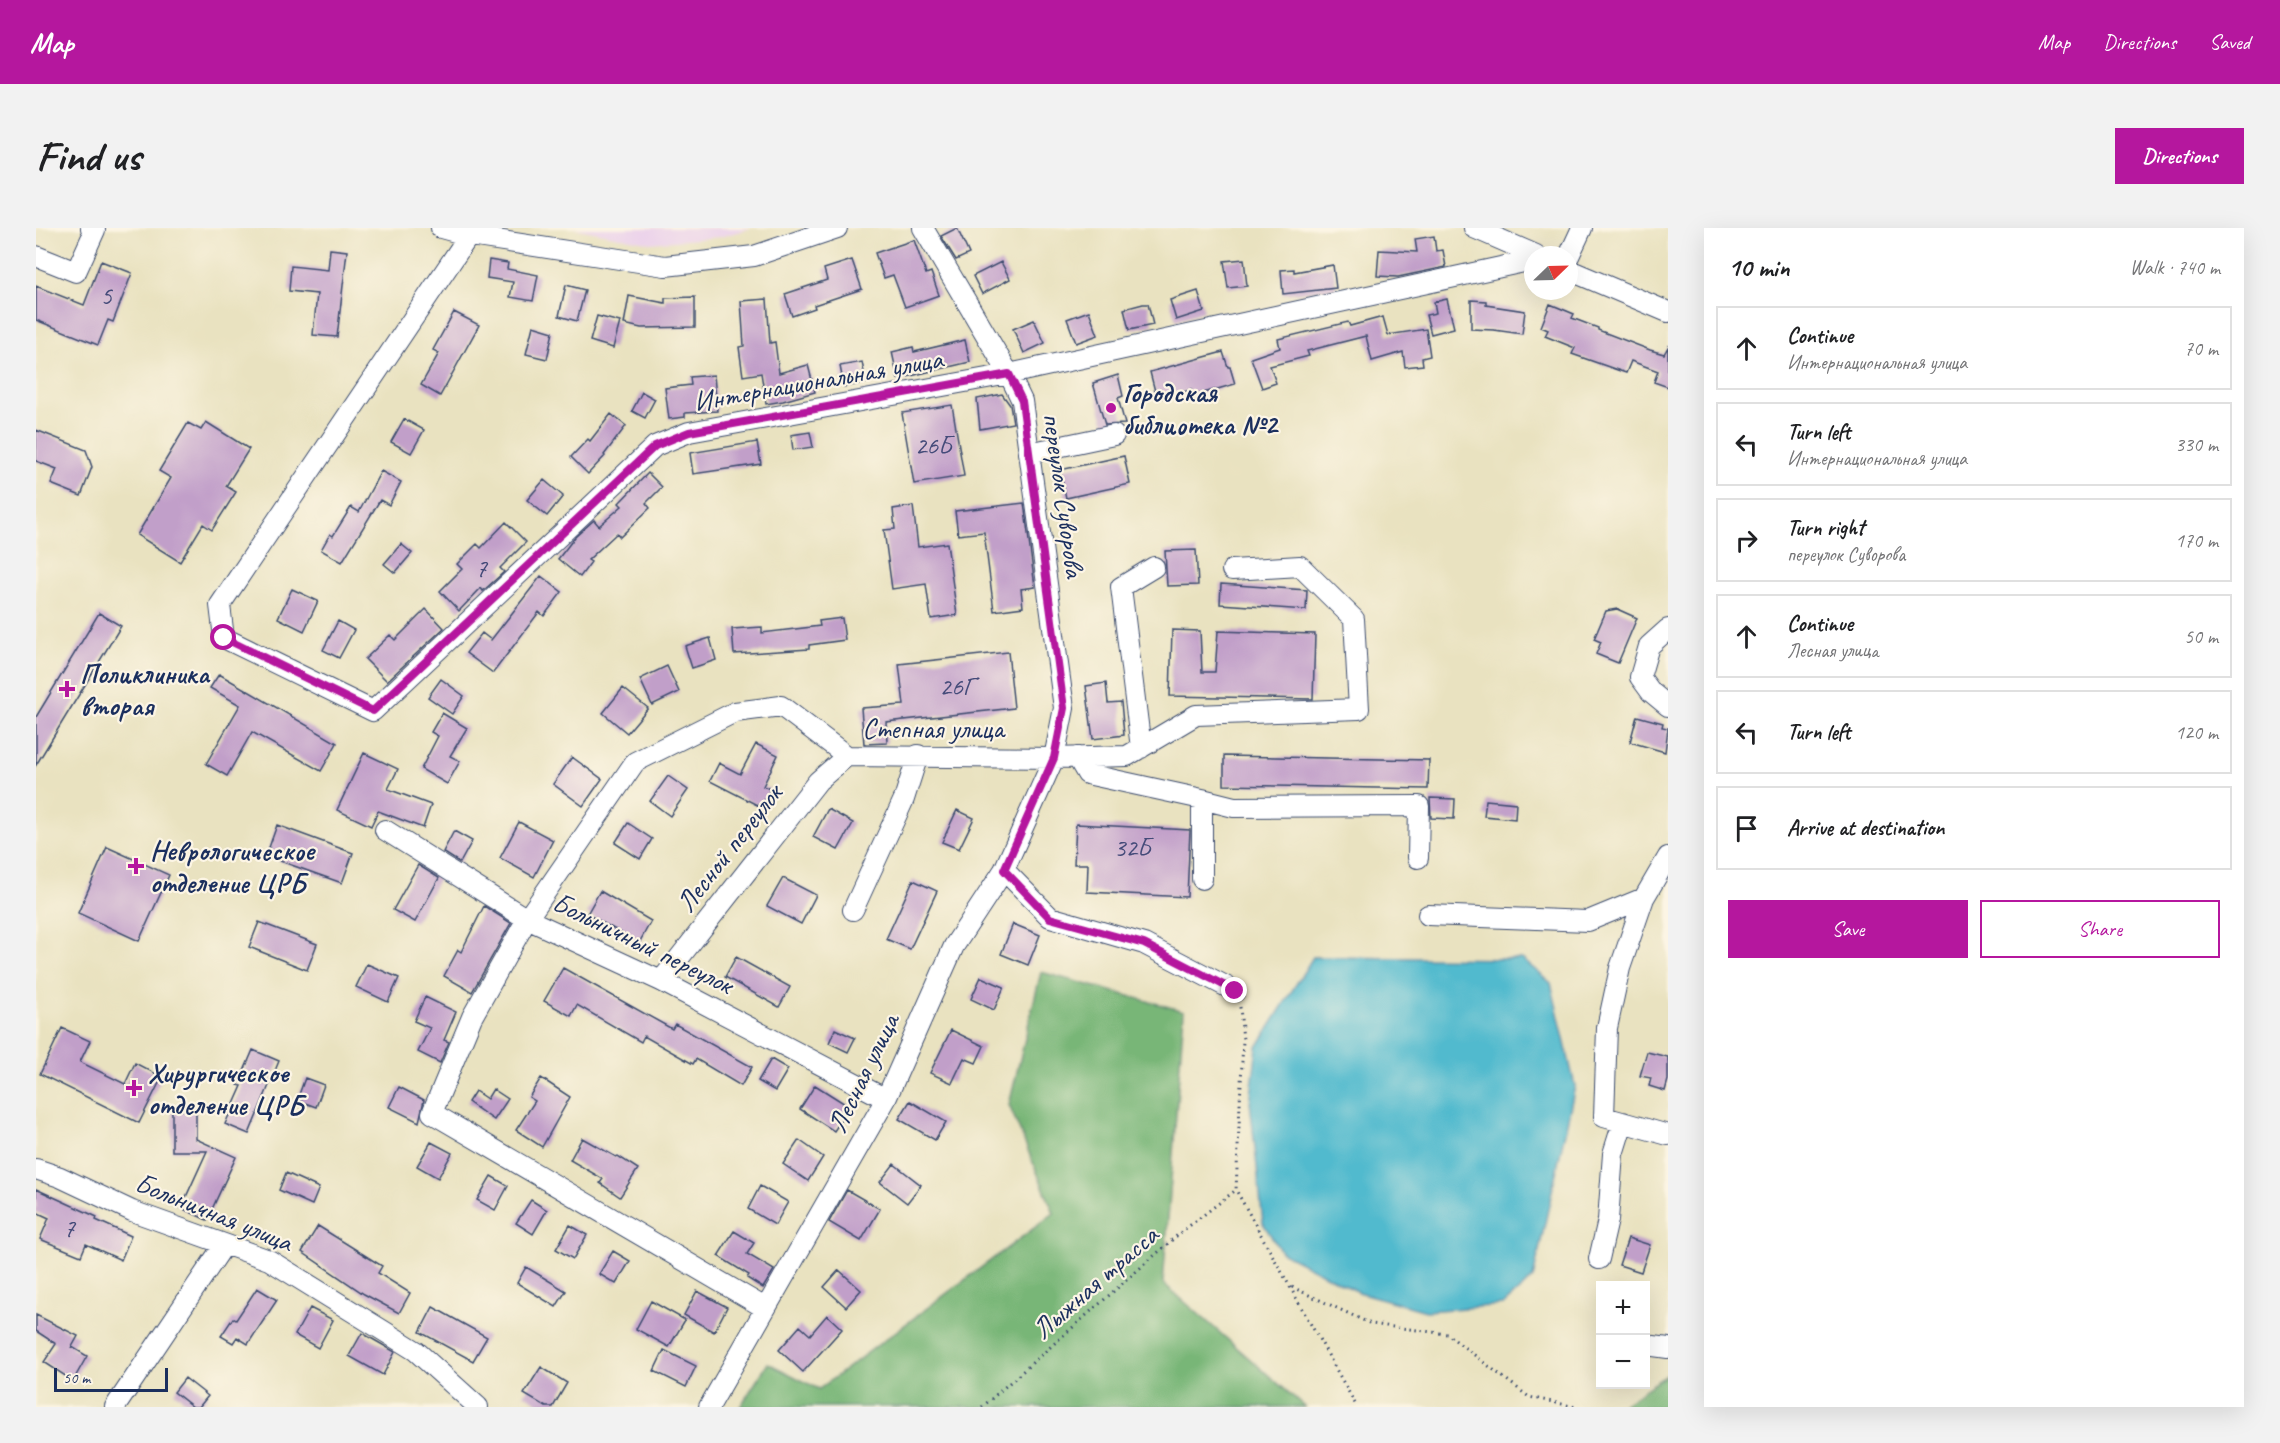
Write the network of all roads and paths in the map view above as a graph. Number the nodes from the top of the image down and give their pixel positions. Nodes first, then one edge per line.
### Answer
1 (91, 228) edge
2 (441, 228) edge
3 (837, 228) edge
4 (923, 228) edge
5 (1474, 228) edge
6 (1582, 228) edge
7 (472, 232) edge
8 (1574, 246) edge
9 (1524, 250) edge
10 (36, 256) edge
11 (1524, 262) edge
12 (1578, 274) edge
13 (1668, 312) edge
14 (1009, 374) junction
15 (1114, 435) dead end
16 (1029, 453) junction
17 (1154, 567) dead end
18 (1232, 570) dead end
19 (1668, 630) edge
20 (1668, 706) edge
21 (1141, 748) junction
22 (918, 755) junction
23 (847, 756) junction
24 (1077, 757) junction
25 (1054, 758) junction
26 (1202, 799) junction
27 (385, 830) dead end
28 (1668, 857) edge
29 (1418, 858) dead end
30 (1004, 870) junction
31 (1202, 879) dead end
32 (1644, 898) junction
33 (853, 910) dead end
34 (1428, 915) dead end
35 (527, 919) junction
36 (661, 981) junction
37 (1235, 991) joint
38 (886, 1099) junction
39 (1623, 1122) junction
40 (1668, 1135) edge
41 (36, 1169) edge
42 (1236, 1190) junction
43 (224, 1245) junction
44 (1599, 1259) dead end
45 (1290, 1286) junction
46 (765, 1308) junction
47 (1650, 1346) edge
48 (1668, 1348) edge
49 (115, 1407) edge
50 (477, 1407) edge
51 (709, 1407) edge
52 (982, 1407) edge
53 (1357, 1407) edge
54 (1576, 1407) edge

1 - 10 street
2 - 7 street
3 - 7 street
4 - 14 street, переулок Суворова
5 - 9 street
6 - 8 street
7 - 14 street, Интернациональная улица
11 - 14 street, Интернациональная улица
12 - 13 street
14 - 16 street, переулок Суворова
15 - 16 street
16 - 25 street, переулок Суворова
17 - 21 street
18 - 21 street, Степная улица
19 - 20 street
21 - 24 street, Степная улица
22 - 23 street, Степная улица
22 - 25 street, Степная улица
22 - 33 street
23 - 35 street, Степная улица
23 - 36 street, Лесной переулок
24 - 25 street, Степная улица
24 - 26 street
25 - 30 street, Лесная улица
26 - 29 street
26 - 31 street
27 - 35 street
28 - 32 street
30 - 37 street
30 - 38 street, Лесная улица
32 - 34 street
32 - 39 street
35 - 36 street, Больничный переулок
35 - 46 street, Больничный переулок
36 - 38 street, Больничный переулок
37 - 42 path
38 - 46 street, Лесная улица
39 - 40 street
39 - 44 street
41 - 43 street, Больничная улица
42 - 45 path
42 - 52 path, Лыжная трасса
43 - 49 street
43 - 50 street, Больничная улица
45 - 53 path
45 - 54 path
46 - 51 street, Лесная улица
47 - 48 street

